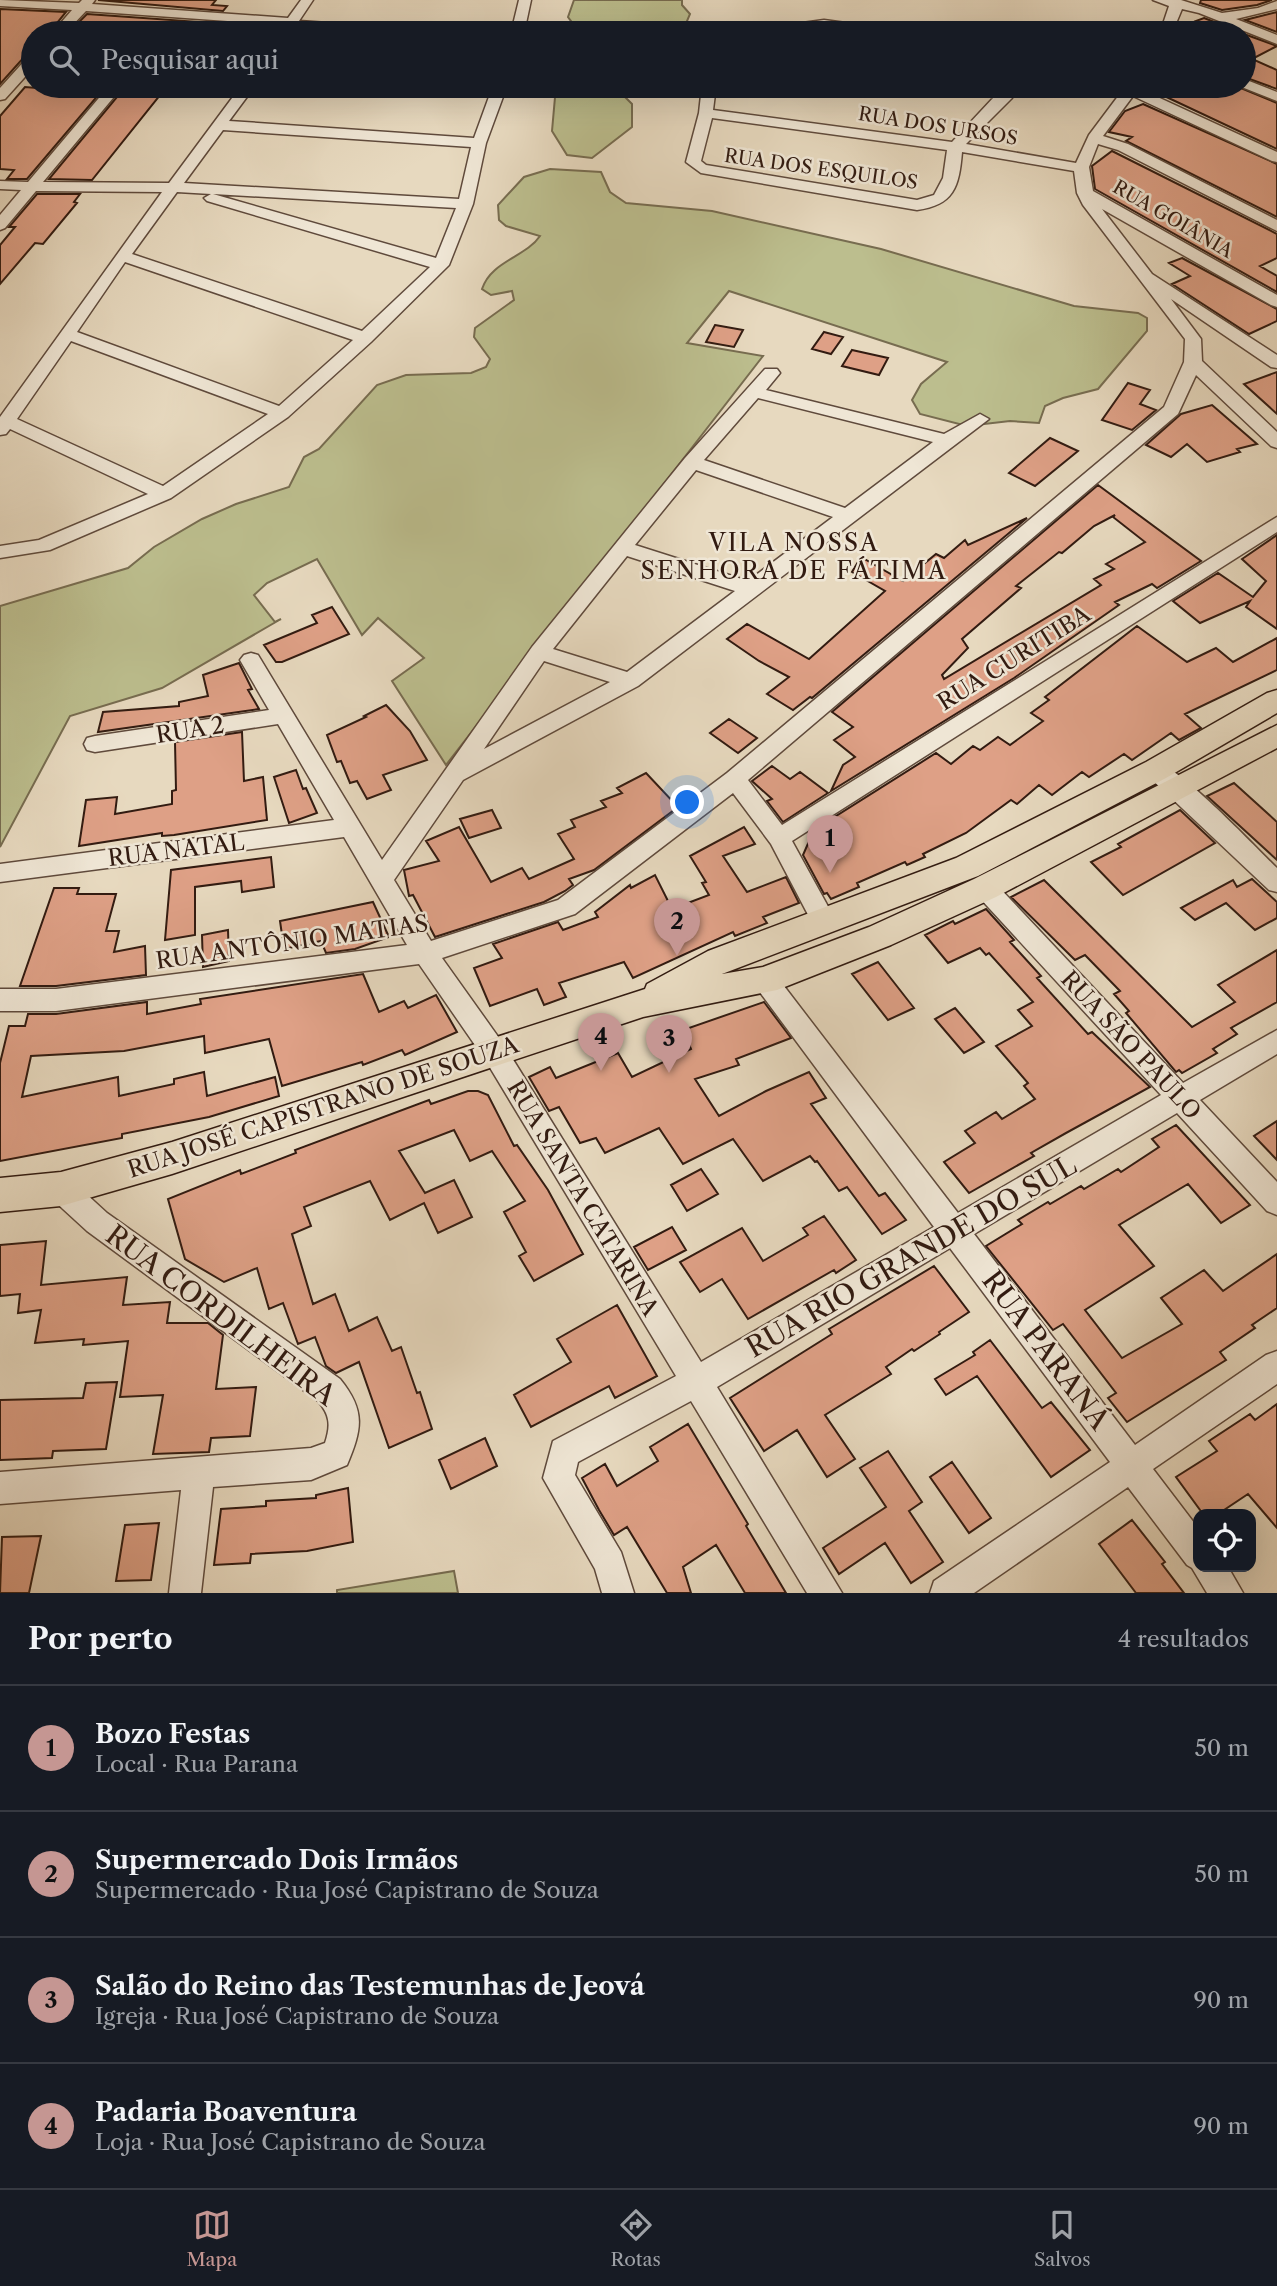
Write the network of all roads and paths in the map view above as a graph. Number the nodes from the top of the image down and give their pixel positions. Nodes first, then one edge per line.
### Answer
1 (188, 0) edge
2 (307, 0) edge
3 (525, 0) edge
4 (1159, 0) edge
5 (0, 2) edge
6 (1175, 2) edge
7 (85, 4) edge
8 (1277, 5) edge
9 (1221, 17) junction
10 (173, 18) junction
11 (69, 21) edge
12 (279, 21) edge
13 (293, 21) edge
14 (520, 21) edge
15 (1172, 21) edge
16 (1231, 21) edge
17 (1256, 31) edge
18 (1277, 40) edge
19 (21, 73) edge
20 (1256, 88) edge
21 (0, 96) edge
22 (1277, 97) edge
23 (106, 98) edge
24 (239, 98) edge
25 (495, 98) edge
26 (708, 98) edge
27 (1002, 98) edge
28 (1121, 98) edge
29 (1151, 98) edge
30 (706, 113) junction
31 (219, 125) junction
32 (1096, 138) junction
33 (479, 143) junction
34 (955, 147) junction
35 (1277, 158) edge
36 (1082, 168) junction
37 (0, 185) edge
38 (31, 187) junction
39 (174, 187) junction
40 (1093, 200) junction
41 (465, 204) junction
42 (0, 225) edge
43 (1277, 226) edge
44 (122, 256) junction
45 (441, 265) junction
46 (1140, 273) junction
47 (1277, 302) edge
48 (69, 335) junction
49 (365, 338) junction
50 (1193, 362) junction
51 (1277, 363) edge
52 (771, 373) dead end
53 (754, 392) junction
54 (282, 413) junction
55 (980, 419) dead end
56 (4, 426) edge
57 (947, 440) junction
58 (1277, 442) edge
59 (692, 463) junction
60 (164, 494) junction
61 (848, 516) junction
62 (1277, 523) edge
63 (623, 548) junction
64 (0, 552) edge
65 (749, 588) junction
66 (539, 652) junction
67 (251, 660) dead end
68 (630, 681) junction
69 (1277, 700) edge
70 (285, 715) junction
71 (1277, 735) edge
72 (95, 744) dead end
73 (454, 774) junction
74 (1166, 778) junction
75 (735, 779) junction
76 (351, 827) junction
77 (779, 838) junction
78 (0, 873) edge
79 (382, 879) junction
80 (1277, 883) edge
81 (985, 888) junction
82 (824, 921) junction
83 (425, 953) junction
84 (765, 980) junction
85 (0, 1000) edge
86 (643, 1003) junction
87 (1277, 1041) edge
88 (495, 1054) junction
89 (1180, 1098) junction
90 (61, 1189) junction
91 (0, 1195) edge
92 (1277, 1202) edge
93 (956, 1230) junction
94 (1277, 1366) edge
95 (695, 1383) junction
96 (1133, 1465) junction
97 (200, 1474) junction
98 (0, 1488) edge
99 (1193, 1547) edge
100 (1212, 1572) edge
101 (185, 1593) edge
102 (618, 1593) edge
103 (826, 1593) edge
104 (946, 1593) edge
105 (1227, 1593) edge

1 - 10 street
2 - 13 street
3 - 14 street
4 - 6 street
5 - 7 street
6 - 9 street
6 - 15 street
7 - 10 street
7 - 11 street
8 - 9 street
9 - 16 street
10 - 12 street
17 - 18 street
19 - 21 street
20 - 22 street
23 - 38 street
24 - 31 street
25 - 33 street
26 - 30 street
27 - 34 street
28 - 32 street
29 - 35 street
30 - 34 street, RUA DOS URSOS
30 - 34 street, RUA DOS ESQUILOS
31 - 33 street
31 - 39 street
32 - 36 street
32 - 43 street
33 - 41 street
34 - 36 street, RUA DOS URSOS
36 - 40 street
37 - 38 street
38 - 39 street
38 - 42 street
39 - 41 street
39 - 44 street
39 - 45 street
40 - 46 street
40 - 47 street, RUA GOIÂNIA
41 - 45 street
44 - 48 street
44 - 49 street
45 - 49 street
46 - 50 street
46 - 51 street
48 - 54 street
48 - 56 street
49 - 54 street
50 - 58 street
50 - 75 street, RUA ANTÔNIO MATIAS
52 - 53 street
53 - 57 street
53 - 59 street
54 - 60 street
55 - 57 street
56 - 60 street
57 - 61 street
59 - 61 street
59 - 63 street
60 - 64 street
61 - 65 street
62 - 77 street, RUA CURITIBA
63 - 65 street
63 - 66 street
65 - 68 street
66 - 68 street
66 - 73 street
67 - 70 street, RUA SANTA CATARINA
68 - 73 street
69 - 74 main road, RUA JOSÉ CAPISTRANO DE SOUZA
70 - 72 street, RUA 2
70 - 76 street, RUA SANTA CATARINA
71 - 74 main road, RUA JOSÉ CAPISTRANO DE SOUZA
73 - 79 street
74 - 80 street
74 - 81 main road, RUA JOSÉ CAPISTRANO DE SOUZA
74 - 82 main road, RUA JOSÉ CAPISTRANO DE SOUZA
75 - 77 street
75 - 83 street, RUA ANTÔNIO MATIAS
76 - 78 street, RUA NATAL
76 - 79 street, RUA SANTA CATARINA
77 - 82 street
79 - 83 street, RUA SANTA CATARINA
81 - 84 main road, RUA JOSÉ CAPISTRANO DE SOUZA
81 - 89 street, RUA SÃO PAULO
82 - 86 main road, RUA JOSÉ CAPISTRANO DE SOUZA
83 - 85 street, RUA ANTÔNIO MATIAS
83 - 88 street, RUA SANTA CATARINA
84 - 86 main road, RUA JOSÉ CAPISTRANO DE SOUZA
84 - 93 street, RUA PARANÁ
86 - 88 main road, RUA JOSÉ CAPISTRANO DE SOUZA
87 - 89 street, RUA RIO GRANDE DO SUL
88 - 90 main road, RUA JOSÉ CAPISTRANO DE SOUZA
88 - 95 street, RUA SANTA CATARINA
89 - 92 street, RUA SÃO PAULO
89 - 93 street, RUA RIO GRANDE DO SUL
90 - 91 main road, RUA JOSÉ CAPISTRANO DE SOUZA
90 - 97 street, RUA CORDILHEIRA
93 - 95 street, RUA RIO GRANDE DO SUL
93 - 96 street, RUA PARANÁ
94 - 96 street
95 - 102 street, RUA RIO GRANDE DO SUL
95 - 103 street, RUA SANTA CATARINA
96 - 99 street, RUA PARANÁ
96 - 104 street
97 - 98 street, RUA CORDILHEIRA
97 - 101 street
100 - 105 street

